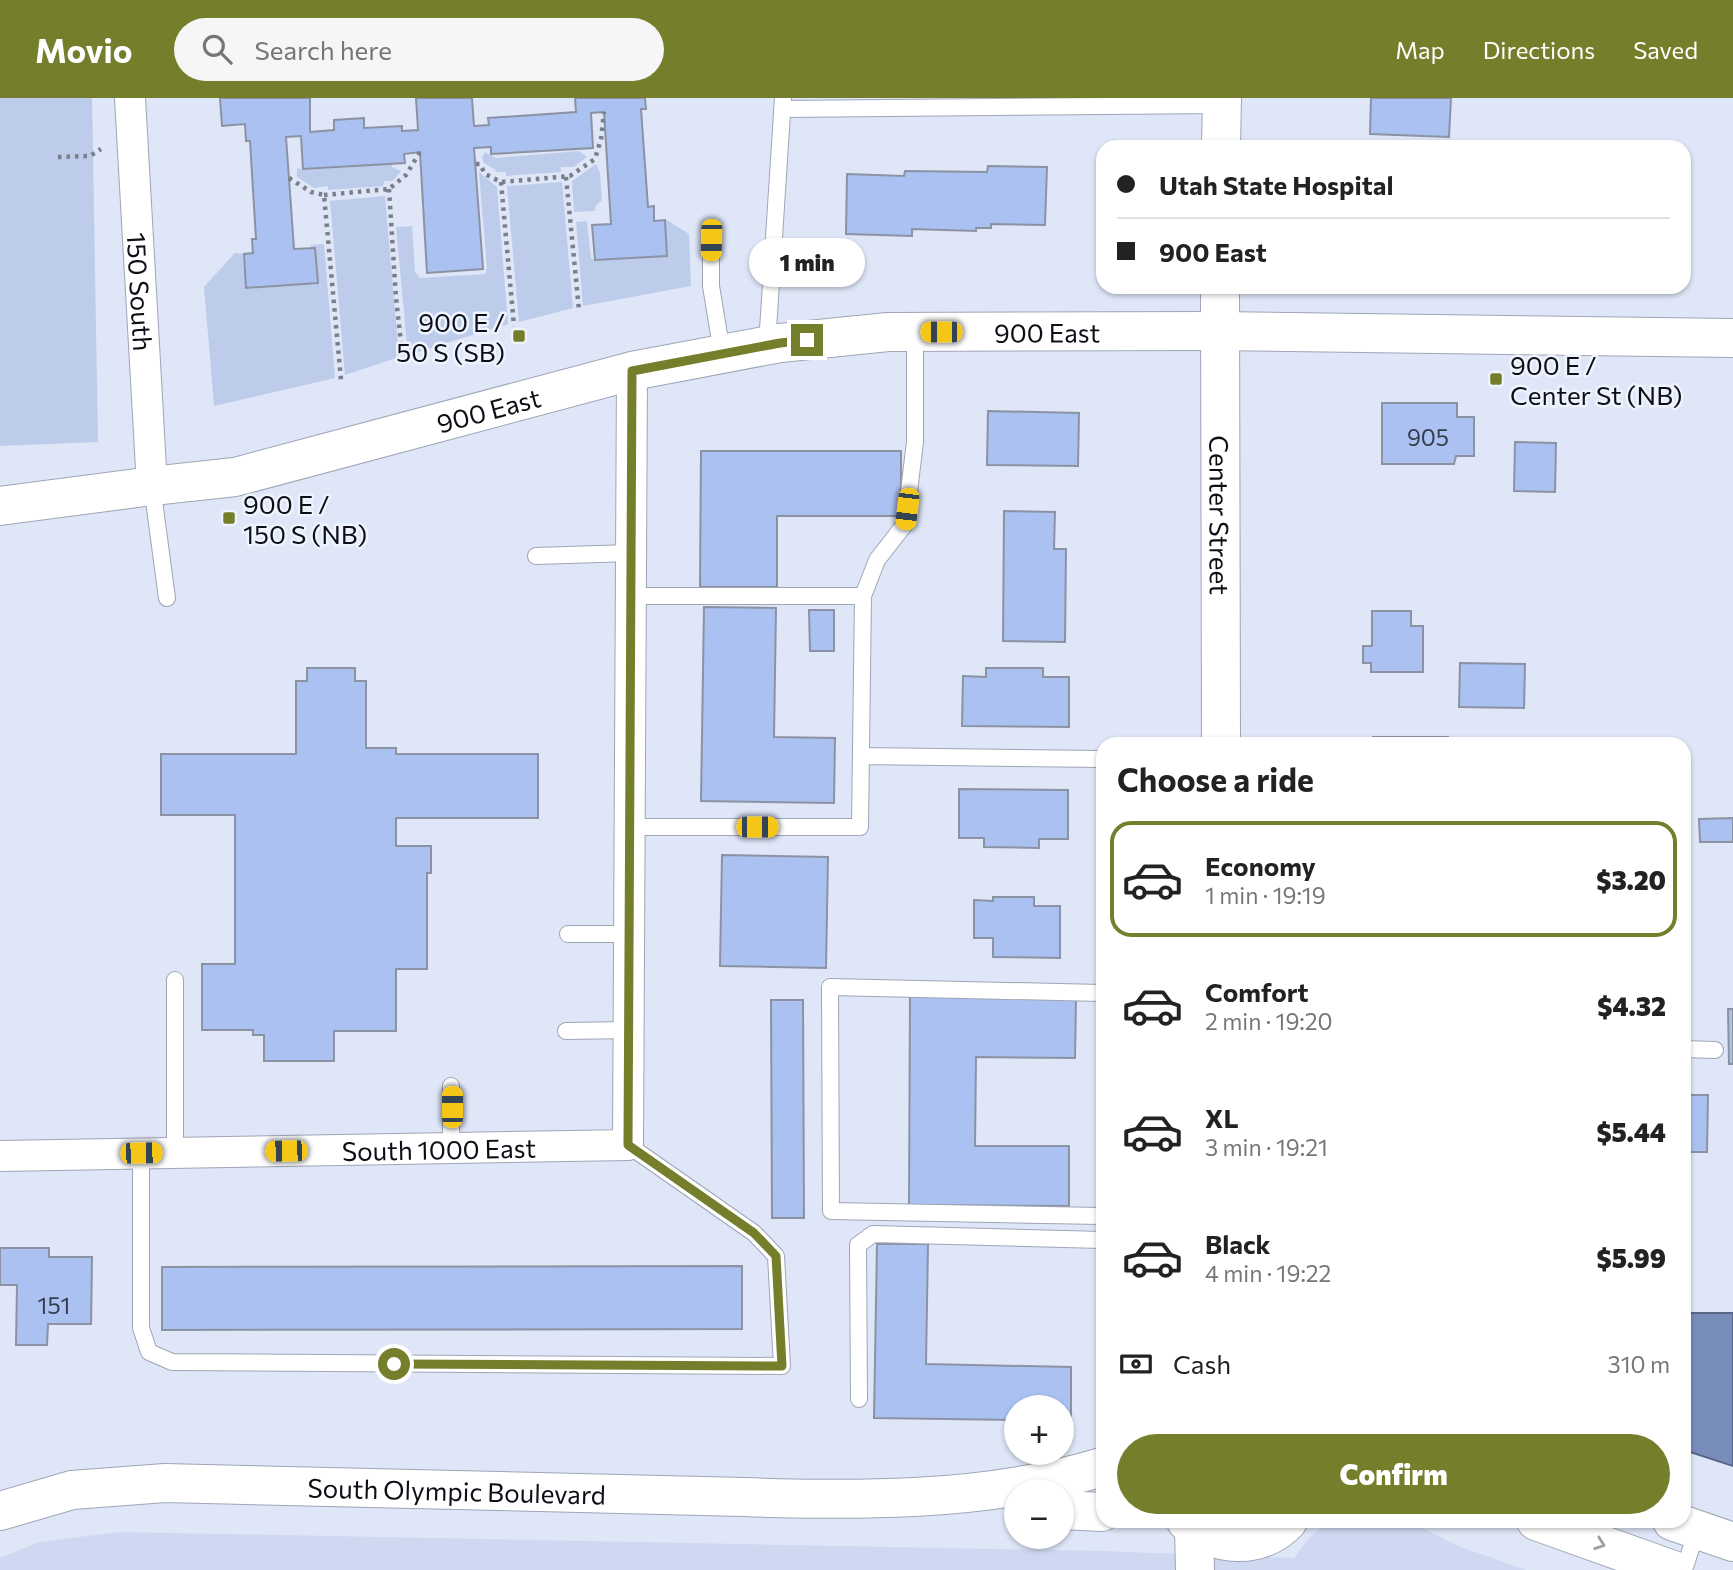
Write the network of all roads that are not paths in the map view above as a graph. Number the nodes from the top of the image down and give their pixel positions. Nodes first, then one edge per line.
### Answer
1 (130, 98) edge
2 (1222, 101) edge
3 (782, 104) edge
4 (1222, 140) edge
5 (711, 240) dead end
6 (1220, 294) edge
7 (1218, 331) junction
8 (915, 332) junction
9 (1733, 338) edge
10 (768, 345) junction
11 (722, 354) junction
12 (632, 371) junction
13 (152, 486) junction
14 (0, 506) edge
15 (631, 553) junction
16 (537, 556) dead end
17 (631, 596) junction
18 (863, 596) junction
19 (167, 598) dead end
20 (1221, 737) edge
21 (861, 756) junction
22 (1096, 759) edge
23 (630, 828) junction
24 (568, 934) dead end
25 (629, 934) junction
26 (175, 980) dead end
27 (1096, 993) edge
28 (629, 1030) junction
29 (566, 1031) dead end
30 (1691, 1049) edge
31 (1715, 1050) dead end
32 (452, 1086) dead end
33 (628, 1145) junction
34 (452, 1148) junction
35 (141, 1153) junction
36 (175, 1153) junction
37 (0, 1156) edge
38 (1096, 1216) edge
39 (1096, 1240) edge
40 (859, 1399) dead end
41 (1096, 1469) edge
42 (917, 1498) junction
43 (1004, 1508) edge
44 (0, 1511) edge
45 (1074, 1511) edge
46 (1096, 1512) edge
47 (1691, 1527) edge
48 (1184, 1528) edge
49 (1192, 1528) edge
50 (1279, 1528) edge
51 (1283, 1528) edge
52 (1556, 1528) edge
53 (1685, 1528) edge
54 (1733, 1542) edge
55 (1195, 1570) edge
56 (1262, 1570) edge
57 (1673, 1570) edge
58 (1684, 1570) edge

1 - 13 street, 150 South
2 - 3 lane
2 - 4 street
3 - 10 lane
5 - 11 lane
6 - 7 street, Center Street
7 - 8 street, 900 East
7 - 9 street, 900 East
7 - 20 street, Center Street
8 - 10 street, 900 East
8 - 18 lane
10 - 11 street, 900 East
11 - 12 street, 900 East
12 - 13 street, 900 East
12 - 15 street
13 - 14 street, 900 East
13 - 19 lane
15 - 16 lane
15 - 17 street
17 - 18 lane
17 - 23 street
18 - 21 lane
21 - 22 lane
21 - 23 lane
23 - 25 street
24 - 25 lane
25 - 28 street
26 - 36 lane
27 - 38 lane
28 - 29 lane
28 - 33 street
30 - 31 lane
32 - 34 lane
33 - 34 street, South 1000 East
33 - 35 lane
34 - 36 street, South 1000 East
35 - 36 street, South 1000 East
35 - 37 street, South 1000 East
39 - 40 lane
41 - 42 street, South Olympic Boulevard
42 - 43 street, South Olympic Boulevard
42 - 44 street, South Olympic Boulevard
45 - 46 street
47 - 54 street
48 - 55 street
49 - 50 street
51 - 56 street
52 -> 57 street
53 - 58 lane

